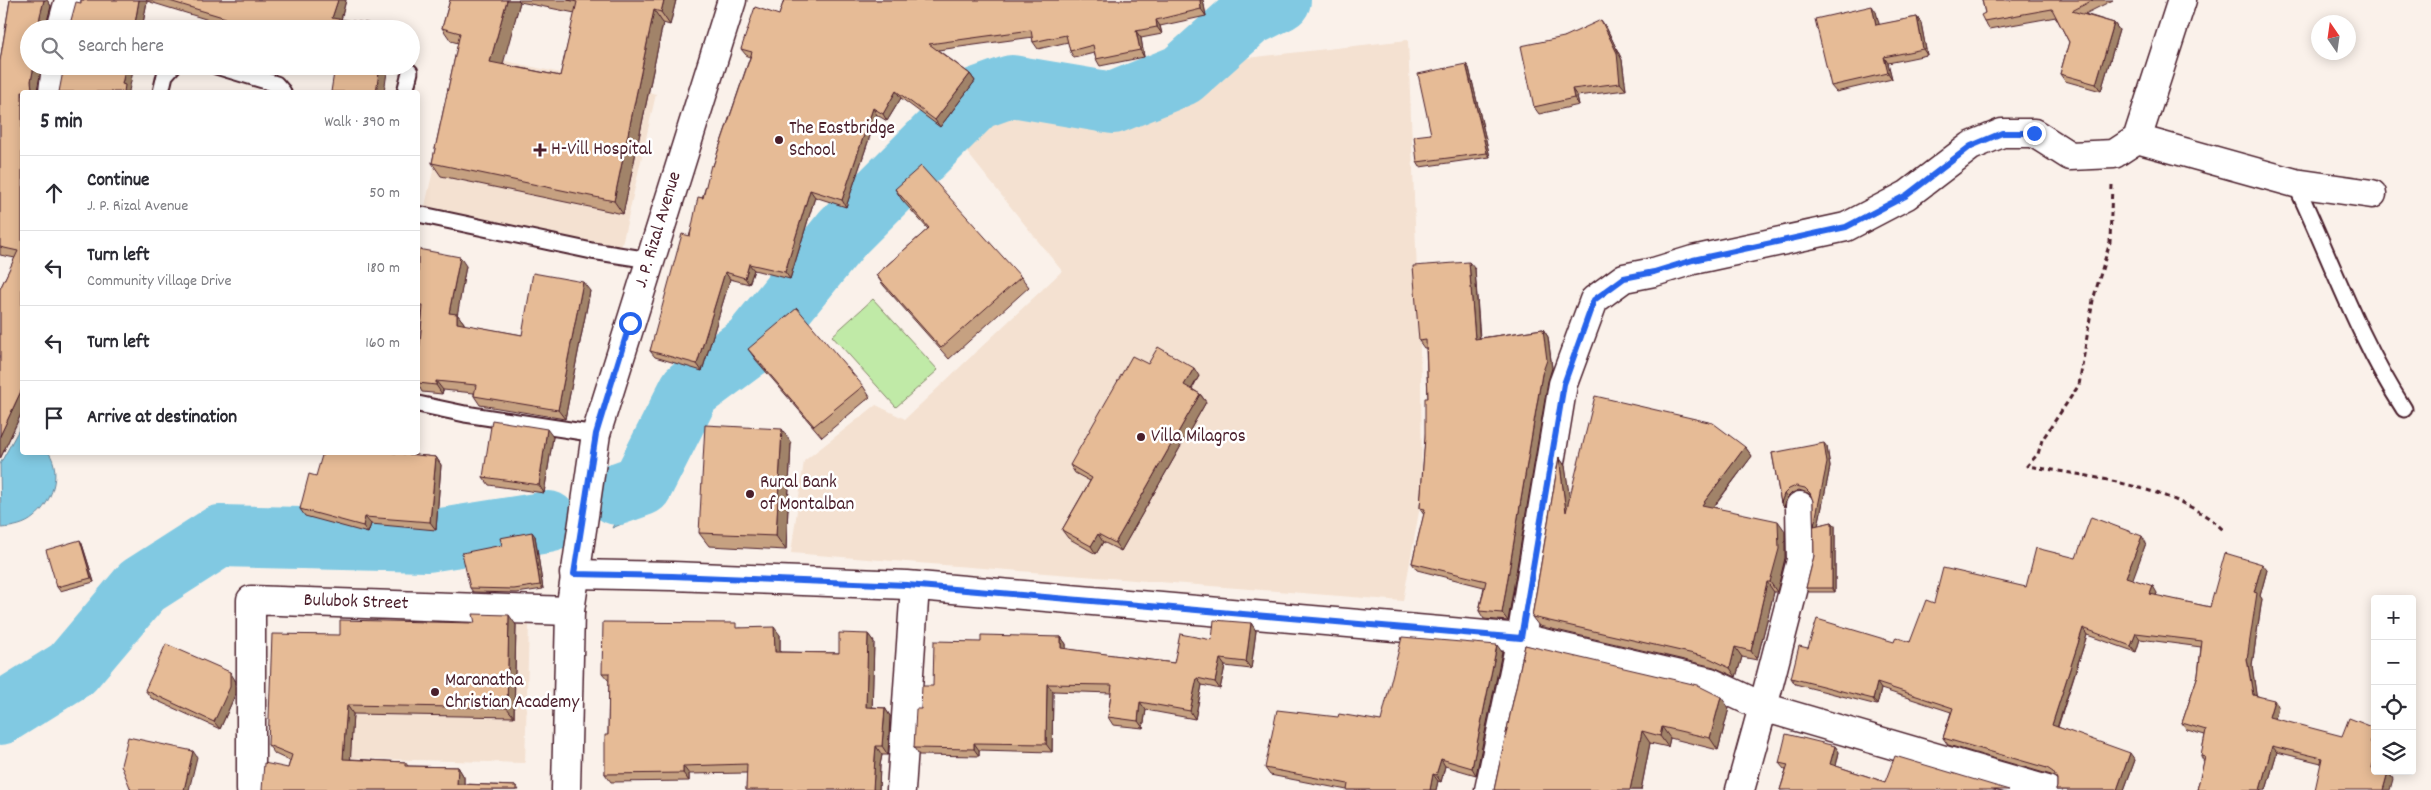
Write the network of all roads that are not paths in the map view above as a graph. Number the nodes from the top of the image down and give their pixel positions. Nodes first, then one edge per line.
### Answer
1 (69, 0) edge
2 (732, 0) edge
3 (2182, 0) edge
4 (63, 20) edge
5 (55, 75) edge
6 (165, 75) edge
7 (246, 75) edge
8 (409, 75) edge
9 (53, 90) edge
10 (161, 90) edge
11 (281, 90) edge
12 (406, 90) edge
13 (2137, 139) junction
14 (2295, 183) junction
15 (2372, 194) dead end
16 (420, 214) edge
17 (650, 260) junction
18 (420, 404) edge
19 (2404, 409) dead end
20 (596, 434) junction
21 (1800, 506) dead end
22 (574, 574) junction
23 (915, 586) junction
24 (570, 611) junction
25 (1521, 638) junction
26 (1763, 707) junction
27 (251, 790) edge
28 (566, 790) edge
29 (902, 790) edge
30 (1488, 790) edge
31 (1740, 790) edge
32 (2048, 790) edge

1 - 4 street
2 - 17 street, J. P. Rizal Avenue
3 - 13 street
5 - 9 street
6 - 10 lane
7 - 11 lane
8 - 12 lane
13 - 14 street
13 - 25 street
14 - 15 street
14 - 19 lane
16 - 17 lane
17 - 20 street, J. P. Rizal Avenue
18 - 20 lane
20 - 22 street, J. P. Rizal Avenue
21 - 26 street
22 - 23 street
22 - 24 street, J. P. Rizal Avenue
23 - 25 street
23 - 29 street
24 - 27 street, Bulubok Street
24 - 28 street, J. P. Rizal Avenue
25 - 26 street
25 - 30 street
26 - 31 street
26 - 32 street

